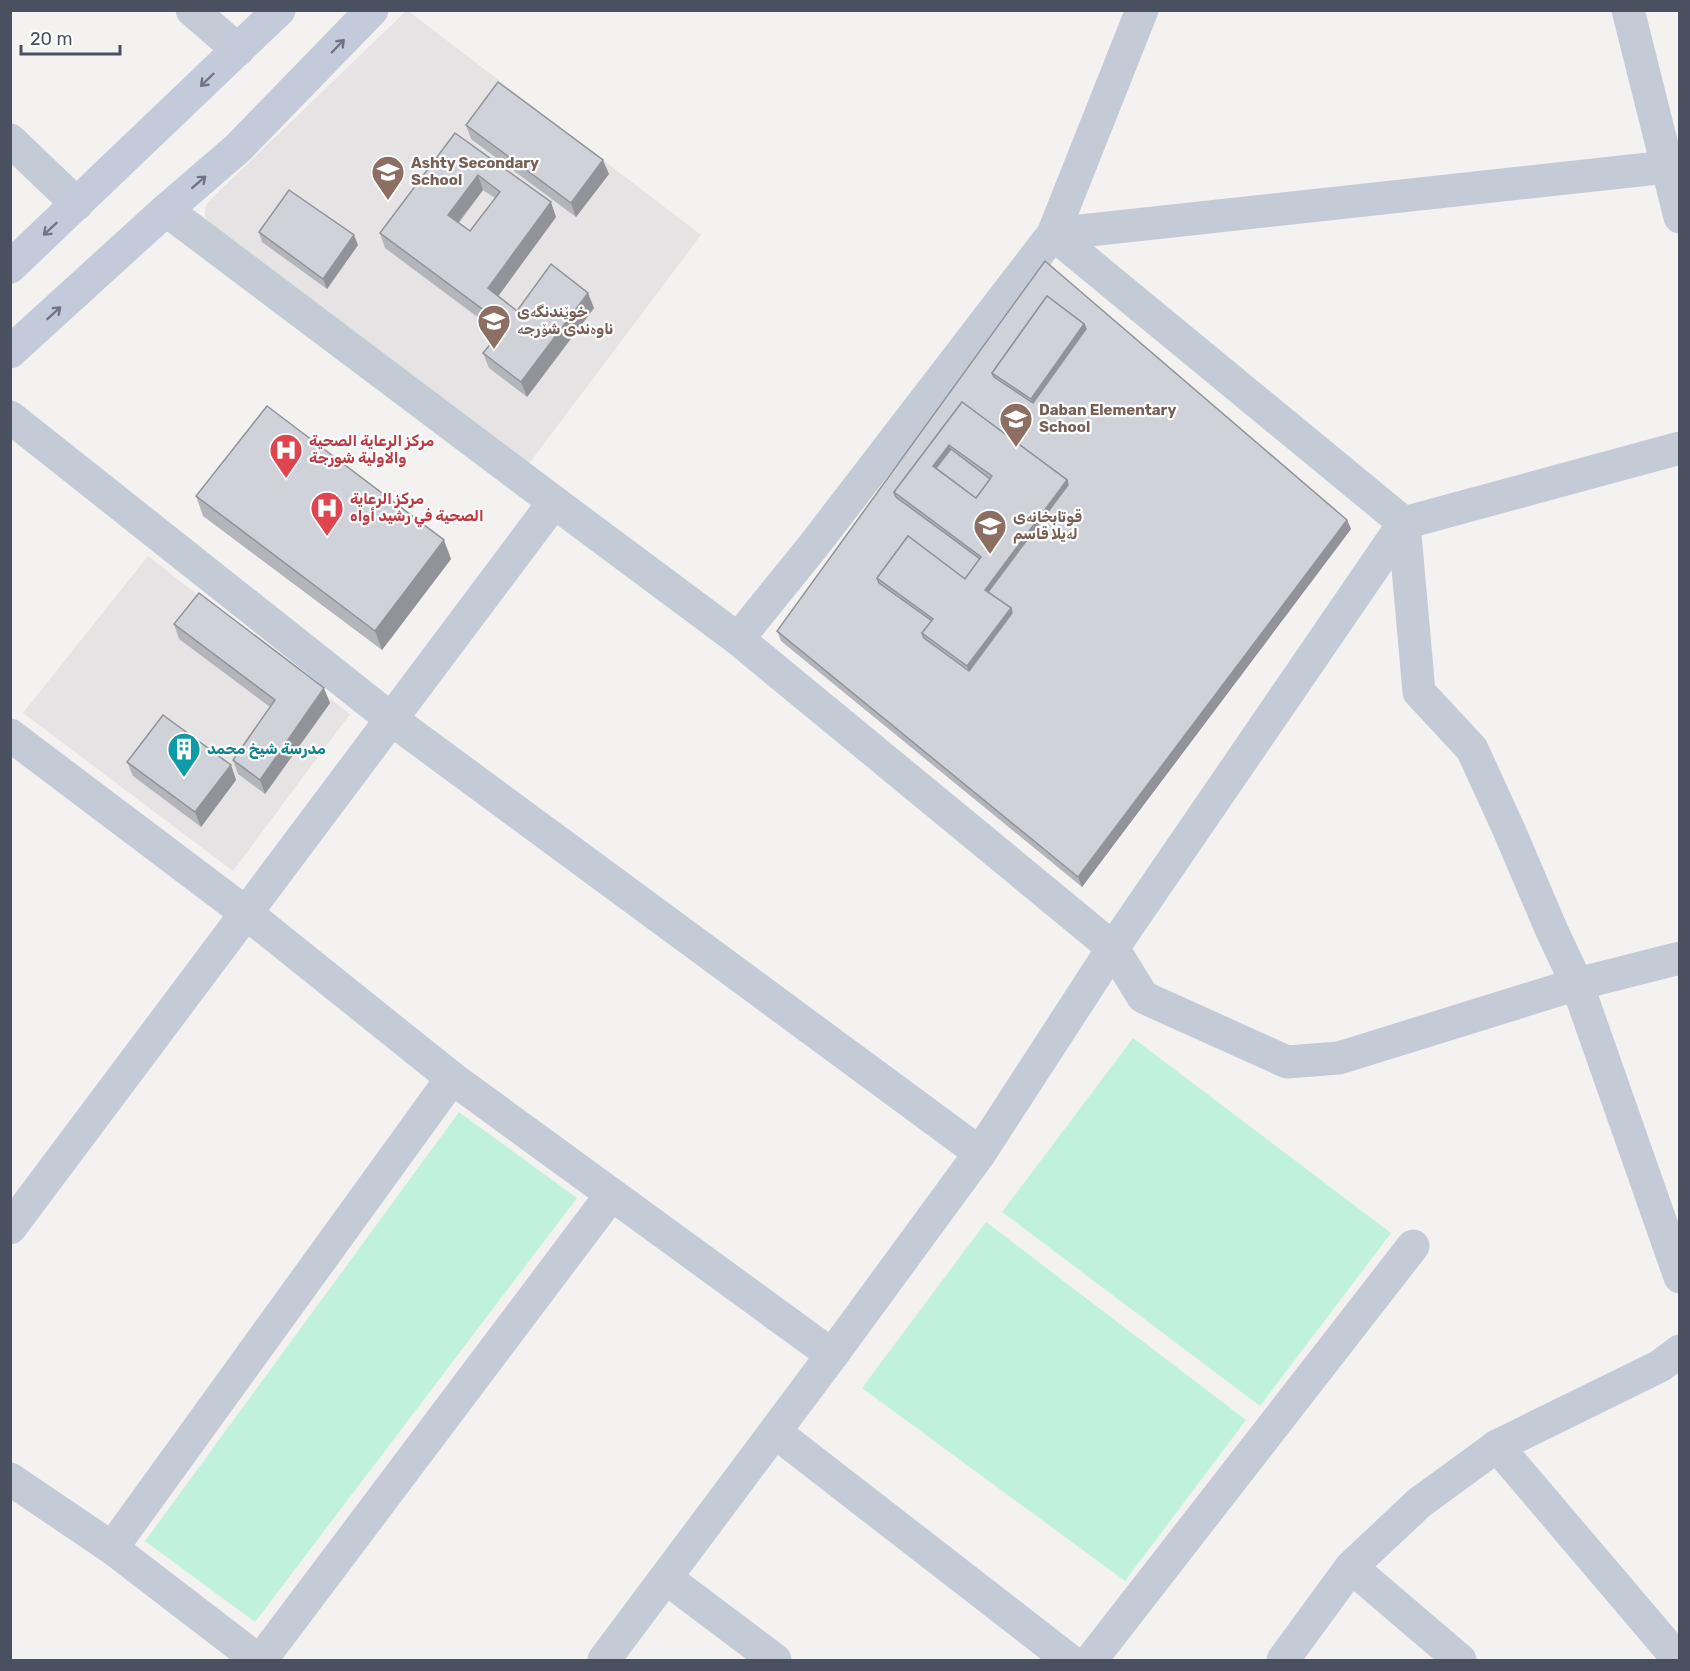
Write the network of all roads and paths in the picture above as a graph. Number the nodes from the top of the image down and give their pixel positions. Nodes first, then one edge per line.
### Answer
1 (192, 10) edge
2 (279, 10) edge
3 (372, 10) edge
4 (1142, 10) edge
5 (1628, 10) edge
6 (238, 50) junction
7 (10, 140) edge
8 (1673, 166) edge
9 (77, 204) junction
10 (166, 210) junction
11 (1680, 217) edge
12 (1053, 234) junction
13 (10, 267) edge
14 (10, 352) edge
15 (10, 417) edge
16 (1680, 448) edge
17 (554, 502) junction
18 (1404, 523) junction
19 (738, 639) junction
20 (391, 719) junction
21 (10, 735) edge
22 (246, 913) junction
23 (1113, 948) junction
24 (1680, 958) edge
25 (1577, 984) junction
26 (452, 1078) junction
27 (980, 1153) junction
28 (611, 1195) junction
29 (10, 1228) edge
30 (1413, 1246) dead end
31 (1680, 1277) edge
32 (1680, 1351) edge
33 (832, 1355) junction
34 (775, 1432) junction
35 (1497, 1446) junction
36 (10, 1479) edge
37 (112, 1548) junction
38 (1351, 1567) junction
39 (666, 1578) junction
40 (260, 1660) edge
41 (604, 1660) edge
42 (775, 1660) edge
43 (1069, 1660) edge
44 (1091, 1660) edge
45 (1283, 1660) edge
46 (1460, 1660) edge
47 (1678, 1660) edge

1 - 6 street
2 - 6 main road
10 -> 3 main road
4 - 12 street
5 - 8 street
6 -> 9 main road
7 - 9 street
8 - 11 street
8 - 12 street
9 -> 13 main road
14 -> 10 main road
10 - 17 street
12 - 18 street
12 - 19 street
15 - 20 street
16 - 18 street
17 - 19 street
17 - 20 street
18 - 23 street
18 - 25 street
19 - 23 street
20 - 22 street
20 - 27 street
21 - 22 street
22 - 26 street
22 - 29 street
23 - 25 street
23 - 27 street
24 - 25 street
25 - 31 street
26 - 28 street
26 - 37 street
27 - 33 street
28 - 33 street
28 - 40 street
30 - 44 street
32 - 35 street
33 - 34 street
34 - 39 street
34 - 43 street
35 - 38 street
35 - 47 street
36 - 37 street
37 - 40 street
38 - 45 street
38 - 46 street
39 - 41 street
39 - 42 street

